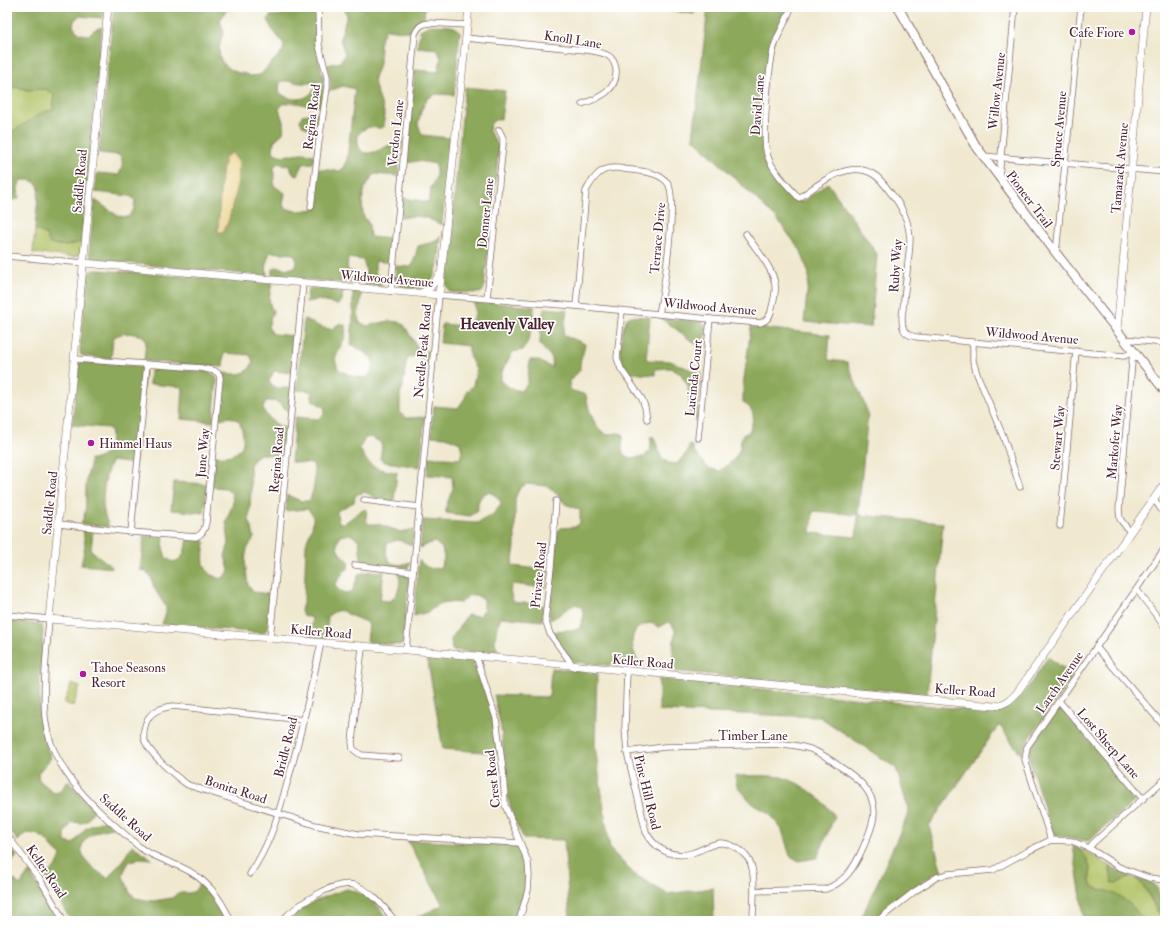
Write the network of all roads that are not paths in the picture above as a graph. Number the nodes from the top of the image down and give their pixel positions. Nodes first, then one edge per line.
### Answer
1 (108, 7) edge
2 (318, 7) edge
3 (469, 7) edge
4 (791, 7) edge
5 (898, 7) edge
6 (1015, 7) edge
7 (1081, 7) edge
8 (1146, 7) edge
9 (467, 25) junction
10 (466, 38) junction
11 (582, 104) dead end
12 (499, 130) dead end
13 (983, 156) junction
14 (1000, 157) junction
15 (1066, 163) junction
16 (1132, 169) junction
17 (1165, 172) edge
18 (998, 177) junction
19 (799, 198) joint
20 (311, 208) dead end
21 (746, 234) dead end
22 (1056, 254) junction
23 (7, 256) edge
24 (84, 263) junction
25 (441, 272) junction
26 (303, 283) junction
27 (391, 291) junction
28 (421, 293) junction
29 (439, 295) junction
30 (488, 298) junction
31 (576, 306) junction
32 (622, 311) junction
33 (659, 314) junction
34 (710, 319) junction
35 (1117, 331) junction
36 (905, 333) joint
37 (1124, 339) junction
38 (973, 342) junction
39 (1165, 343) edge
40 (1133, 350) junction
41 (1076, 351) junction
42 (75, 359) junction
43 (147, 364) junction
44 (1165, 391) edge
45 (647, 419) dead end
46 (698, 438) dead end
47 (1165, 483) edge
48 (1020, 487) dead end
49 (1154, 499) junction
50 (364, 500) dead end
51 (556, 501) dead end
52 (419, 507) junction
53 (1165, 515) edge
54 (59, 524) junction
55 (1060, 526) dead end
56 (131, 532) junction
57 (1130, 532) junction
58 (1165, 548) edge
59 (356, 565) dead end
60 (413, 572) junction
61 (1137, 590) junction
62 (7, 615) edge
63 (49, 619) junction
64 (1165, 627) edge
65 (270, 639) junction
66 (321, 643) junction
67 (362, 647) junction
68 (1096, 647) junction
69 (406, 650) junction
70 (476, 656) junction
71 (575, 667) junction
72 (627, 671) junction
73 (1059, 701) junction
74 (304, 720) junction
75 (1165, 727) edge
76 (627, 752) junction
77 (399, 758) dead end
78 (1165, 779) edge
79 (1143, 799) junction
80 (279, 814) junction
81 (7, 835) edge
82 (1052, 840) junction
83 (520, 843) junction
84 (1089, 848) junction
85 (250, 874) dead end
86 (1165, 880) edge
87 (754, 891) junction
88 (64, 921) edge
89 (231, 921) edge
90 (282, 921) edge
91 (394, 921) edge
92 (519, 921) edge
93 (753, 921) edge
94 (877, 921) edge
95 (1061, 921) edge
96 (1082, 921) edge

1 - 24 street, Saddle Road
2 - 20 street, Regina Road
3 - 9 street, Needle Peak Road
4 - 19 street, David Lane
5 - 13 main road, Pioneer Trail
6 - 14 street, Willow Avenue
7 - 15 street, Spruce Avenue
8 - 16 street, Tamarack Avenue
9 - 10 street, Needle Peak Road
9 - 27 street, Verdon Lane
10 - 11 street, Knoll Lane
10 - 25 street, Needle Peak Road
12 - 30 street, Donner Lane
13 - 14 street
13 - 18 main road, Pioneer Trail
14 - 15 street
14 - 18 street, Willow Avenue
15 - 16 street
15 - 22 street, Spruce Avenue
16 - 17 street
16 - 35 street, Tamarack Avenue
18 - 22 main road, Pioneer Trail
19 - 36 street, Ruby Way
21 - 34 street, Wildwood Avenue
22 - 35 main road, Pioneer Trail
23 - 24 street, Wildwood Avenue
24 - 26 street, Wildwood Avenue
24 - 42 street, Saddle Road
25 - 28 street
25 - 29 street, Needle Peak Road
26 - 27 street, Wildwood Avenue
26 - 65 street, Regina Road
27 - 28 street, Wildwood Avenue
28 - 29 street, Wildwood Avenue
29 - 30 street, Wildwood Avenue
29 - 52 street, Needle Peak Road
30 - 31 street, Wildwood Avenue
31 - 32 street, Wildwood Avenue
31 - 33 street, Terrace Drive
32 - 33 street, Wildwood Avenue
32 - 45 street
33 - 34 street, Wildwood Avenue
34 - 46 street, Lucinda Court
35 - 37 main road, Pioneer Trail
36 - 38 street, Wildwood Avenue
37 - 39 street
37 - 40 main road, Pioneer Trail
38 - 41 street, Wildwood Avenue
38 - 48 street
40 - 41 street, Wildwood Avenue
40 - 44 main road, Pioneer Trail
40 - 57 street, Markofer Way
41 - 55 street, Stewart Way
42 - 43 street, June Way
42 - 54 street, Saddle Road
43 - 56 street
43 - 56 street, June Way
47 - 49 street, Keller Road
49 - 53 street
49 - 57 street, Keller Road
50 - 52 street
51 - 71 street, Private Road
52 - 60 street, Needle Peak Road
54 - 56 street, June Way
54 - 63 street, Saddle Road
57 - 72 street, Keller Road
58 - 61 street, Larch Avenue
59 - 60 street
60 - 69 street, Needle Peak Road
61 - 64 street
61 - 68 street, Larch Avenue
62 - 63 street, Keller Road
63 - 65 street, Keller Road
63 - 89 street, Saddle Road
65 - 66 street, Keller Road
66 - 67 street, Keller Road
66 - 74 street, Bridle Road
67 - 69 street, Keller Road
67 - 77 street
68 - 73 street, Larch Avenue
68 - 75 street
69 - 70 street, Keller Road
70 - 71 street, Keller Road
70 - 83 street, Crest Road
71 - 72 street, Keller Road
72 - 76 street, Pine Hill Road
73 - 79 street, Lost Sheep Lane
73 - 82 street, Larch Avenue
74 - 80 street, Bridle Road
74 - 80 street, Bonita Road
76 - 87 street, Pine Hill Road
76 - 87 street, Timber Lane
78 - 79 street
79 - 84 street
80 - 83 street, Bonita Road
80 - 85 street, Bridle Road
81 - 88 street, Keller Road
82 - 84 street
82 - 94 street
83 - 92 street, Crest Road
84 - 86 street
87 - 93 street, Pine Hill Road
90 - 91 street
95 - 96 street

